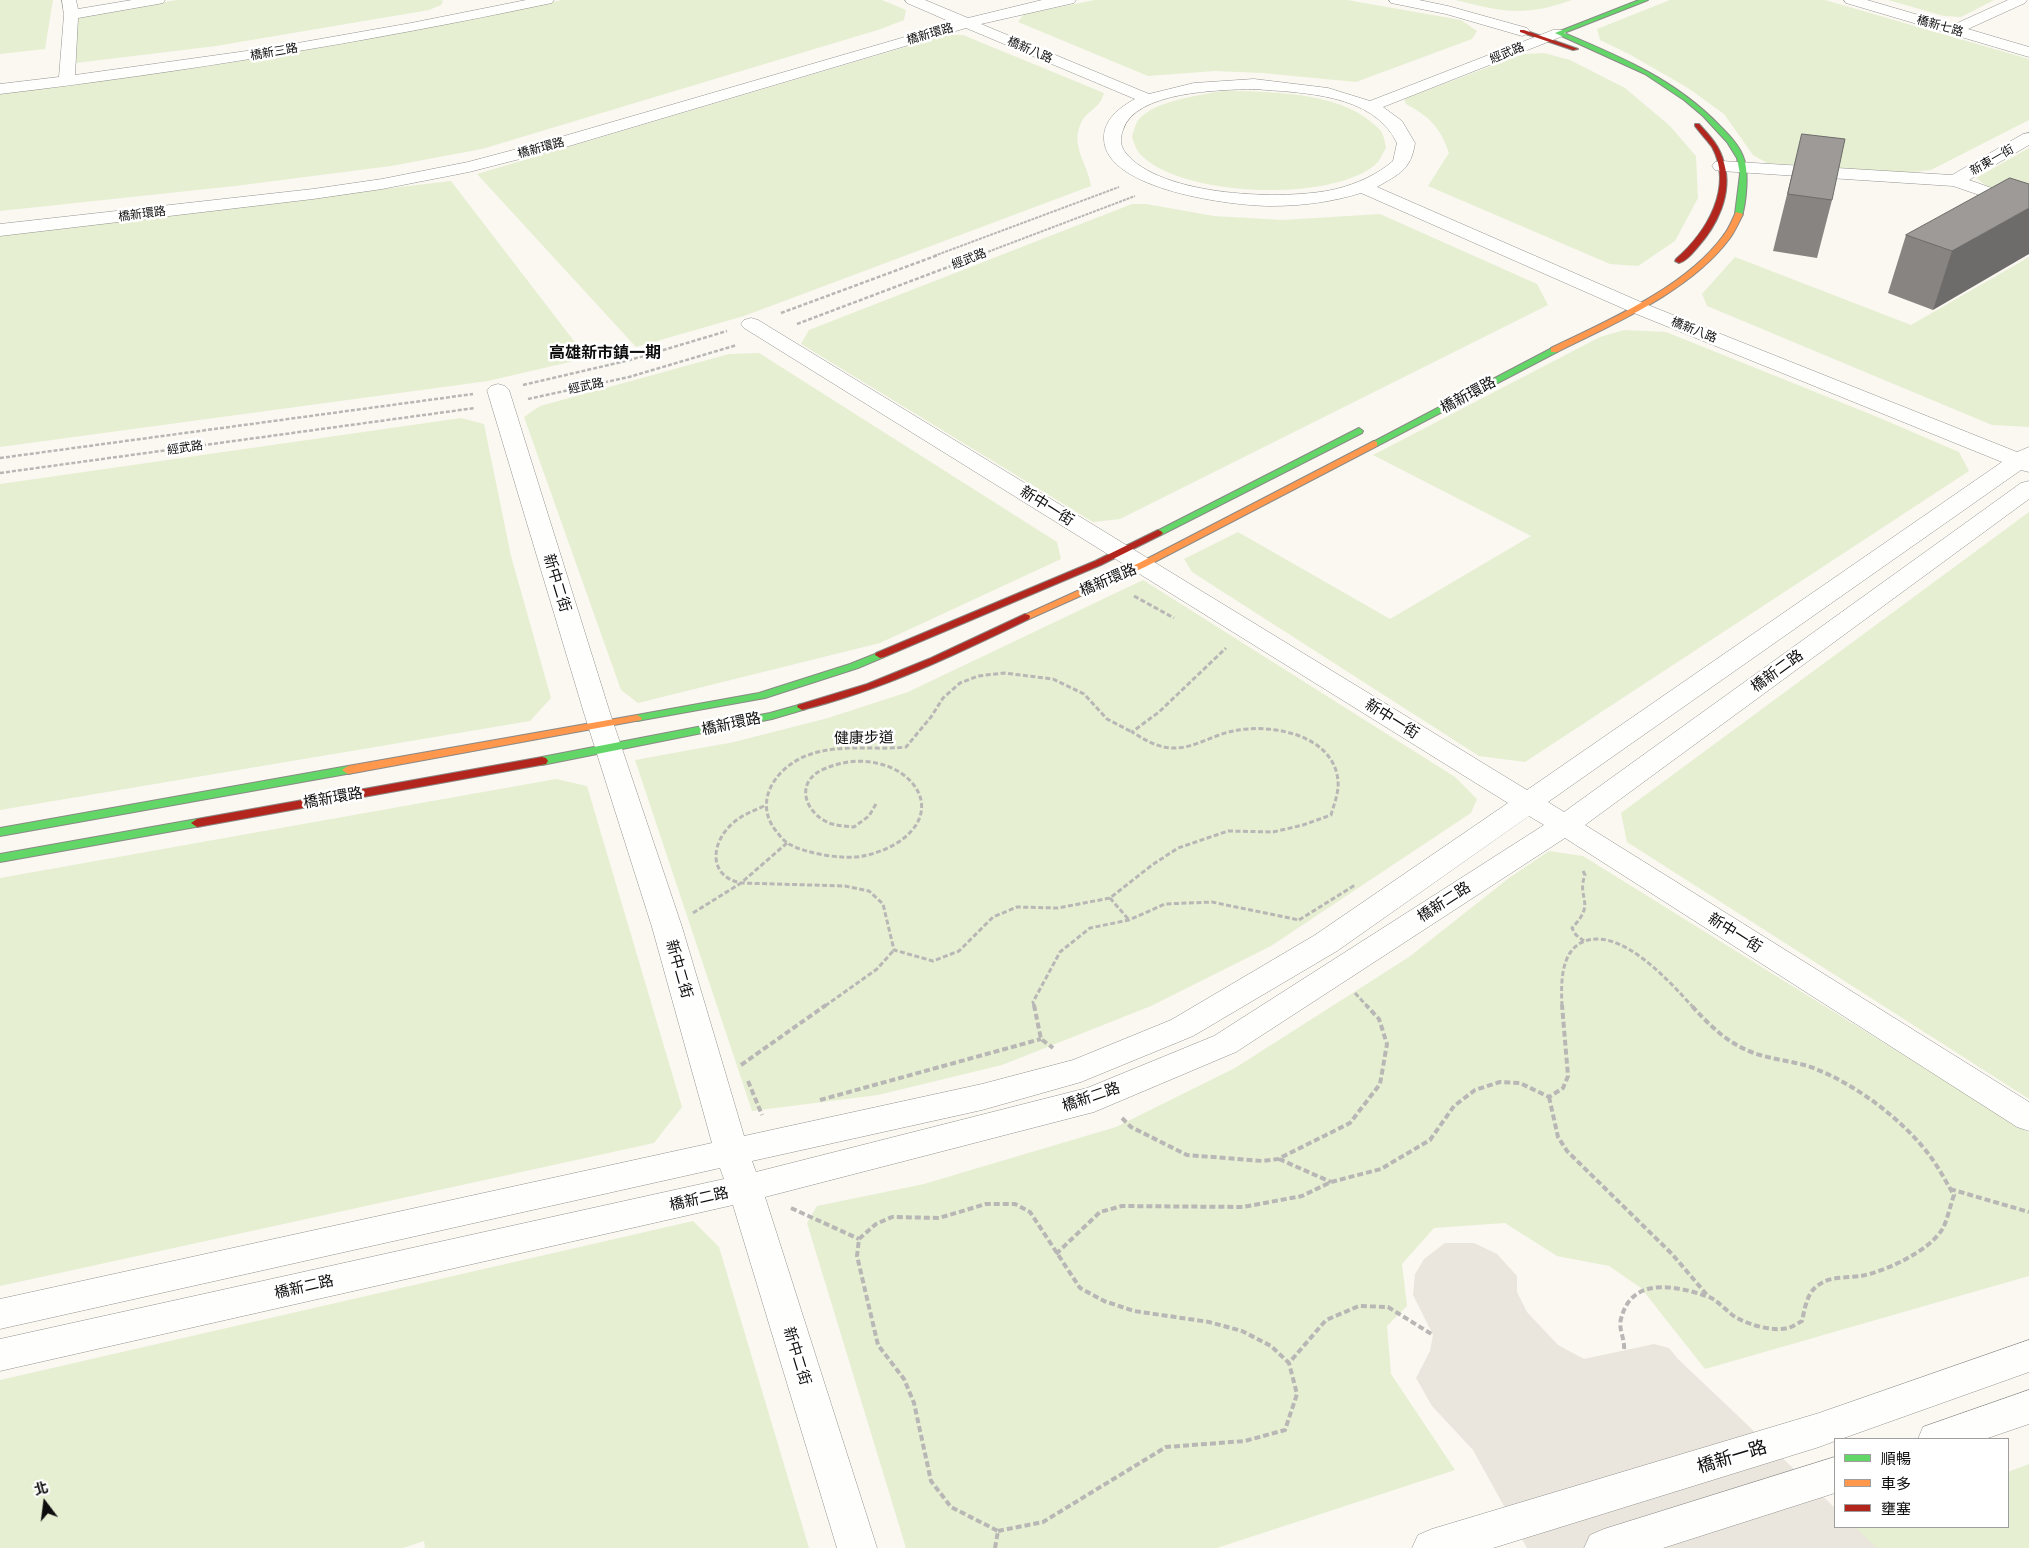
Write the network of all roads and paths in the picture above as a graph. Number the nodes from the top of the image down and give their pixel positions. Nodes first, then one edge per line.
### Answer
1 (158, 0) edge
2 (461, 0) edge
3 (516, 0) edge
4 (546, 0) edge
5 (912, 0) edge
6 (936, 0) edge
7 (1029, 0) edge
8 (1069, 0) edge
9 (1396, 0) edge
10 (1434, 0) edge
11 (1645, 0) edge
12 (1851, 0) edge
13 (1876, 0) edge
14 (2020, 0) edge
15 (70, 7) edge
16 (480, 11) junction
17 (968, 18) junction
18 (1960, 28) junction
19 (1540, 32) junction
20 (1487, 44) dead end
21 (2029, 44) edge
22 (2029, 52) edge
23 (67, 78) junction
24 (0, 82) edge
25 (1370, 88) dead end
26 (0, 89) edge
27 (1166, 93) junction
28 (1345, 98) junction
29 (1148, 99) junction
30 (1369, 107) junction
31 (2029, 138) edge
32 (1721, 166) junction
33 (1743, 168) junction
34 (1955, 181) junction
35 (1371, 183) junction
36 (1127, 184) dead end
37 (1135, 196) dead end
38 (2029, 207) edge
39 (0, 218) edge
40 (0, 230) edge
41 (1671, 266) dead end
42 (1628, 300) junction
43 (760, 330) junction
44 (500, 397) junction
45 (1368, 426) dead end
46 (0, 458) edge
47 (2027, 463) edge
48 (0, 473) edge
49 (1132, 558) junction
50 (1127, 592) dead end
51 (1177, 620) dead end
52 (1220, 642) dead end
53 (1132, 732) junction
54 (606, 737) junction
55 (1529, 803) junction
56 (876, 804) dead end
57 (764, 806) junction
58 (0, 832) edge
59 (1576, 832) junction
60 (787, 843) junction
61 (0, 858) edge
62 (741, 883) junction
63 (1357, 883) dead end
64 (1110, 898) junction
65 (1129, 920) junction
66 (1298, 920) junction
67 (667, 927) junction
68 (1335, 936) junction
69 (1584, 941) junction
70 (894, 950) junction
71 (1337, 973) junction
72 (1041, 1039) junction
73 (1081, 1070) junction
74 (1101, 1096) junction
75 (1549, 1097) junction
76 (810, 1103) dead end
77 (772, 1113) dead end
78 (2029, 1118) edge
79 (732, 1152) junction
80 (1278, 1159) junction
81 (1331, 1182) junction
82 (746, 1188) junction
83 (1950, 1189) junction
84 (2029, 1212) edge
85 (859, 1239) junction
86 (1056, 1254) junction
87 (1708, 1296) junction
88 (0, 1314) edge
89 (1433, 1335) dead end
90 (1624, 1349) dead end
91 (0, 1355) edge
92 (2029, 1356) edge
93 (1289, 1363) junction
94 (2029, 1407) edge
95 (1940, 1438) edge
96 (1834, 1475) edge
97 (998, 1531) junction
98 (856, 1548) edge
99 (995, 1548) edge
100 (1432, 1548) edge
101 (1604, 1548) edge

1 - 15 street
2 - 16 street
3 - 16 street, 橋新三路
4 - 16 street, 橋新三路
5 - 17 street, 橋新八路
6 - 17 street, 橋新八路
7 - 17 street, 橋新環路
8 - 17 street, 橋新環路
9 - 19 street, 橋新環路
10 - 19 street, 橋新環路
11 - 19 street, 經武路
12 - 18 street, 橋新七路
13 - 18 street, 橋新七路
14 - 18 street
15 - 23 street
16 - 23 street, 橋新三路
17 - 27 street, 橋新八路
17 - 29 street, 橋新八路
17 - 39 street, 橋新環路
17 - 40 street, 橋新環路
18 - 21 street, 橋新七路
18 - 22 street, 橋新七路
19 - 20 street, 經武路
19 - 30 street, 經武路
19 - 32 street, 橋新環路
19 - 33 street, 橋新環路
23 - 24 street, 橋新三路
23 - 26 street, 橋新三路
25 - 28 street
27 - 28 street
27 - 29 street
28 - 30 street
29 - 35 street
30 - 35 street
31 - 34 street, 新東一街
32 - 33 street
32 - 41 street, 橋新環路
33 - 34 street
33 - 42 street, 橋新環路
34 - 38 street
35 - 42 street, 橋新八路
36 - 43 path, 經武路
37 - 43 path, 經武路
42 - 47 street, 橋新八路
42 - 49 street, 橋新環路
43 - 44 path, 經武路
43 - 44 path, 經武路
43 - 49 street, 新中一街
44 - 46 path, 經武路
44 - 48 path, 經武路
44 - 54 street, 新中二街
45 - 49 street, 橋新環路
47 - 55 street, 橋新二路
47 - 59 street, 橋新二路
49 - 54 street, 橋新環路
49 - 54 street, 橋新環路
49 - 55 street, 新中一街
50 - 51 path
52 - 53 path
53 - 57 path, 健康步道
53 - 64 path
54 - 58 street, 橋新環路
54 - 61 street, 橋新環路
54 - 67 street, 新中二街
55 - 59 street, 新中一街
55 - 68 street, 橋新二路
56 - 60 path, 健康步道
57 - 60 path, 健康步道
57 - 62 path
59 - 69 path
59 - 71 street, 橋新二路
59 - 78 street, 新中一街
60 - 62 path
62 - 67 path
62 - 70 path
63 - 66 path
64 - 65 path
64 - 70 path
65 - 66 path
65 - 72 path
66 - 68 path
67 - 79 street, 新中二街
68 - 73 street, 橋新二路
69 - 75 path
69 - 83 path
70 - 77 path
71 - 74 street, 橋新二路
71 - 80 path
72 - 73 path
72 - 76 path
73 - 79 street, 橋新二路
74 - 80 path
74 - 82 street, 橋新二路
75 - 81 path
75 - 87 path
79 - 82 street, 新中二街
79 - 88 street, 橋新二路
80 - 81 path
81 - 86 path
82 - 85 path
82 - 91 street, 橋新二路
82 - 98 street, 新中二街
83 - 84 path
83 - 87 path
85 - 86 path
85 - 97 path
86 - 93 path
87 - 90 path
89 - 93 path
92 - 100 street, 橋新一路
93 - 97 path
94 - 95 street
96 - 101 street
97 - 99 path

